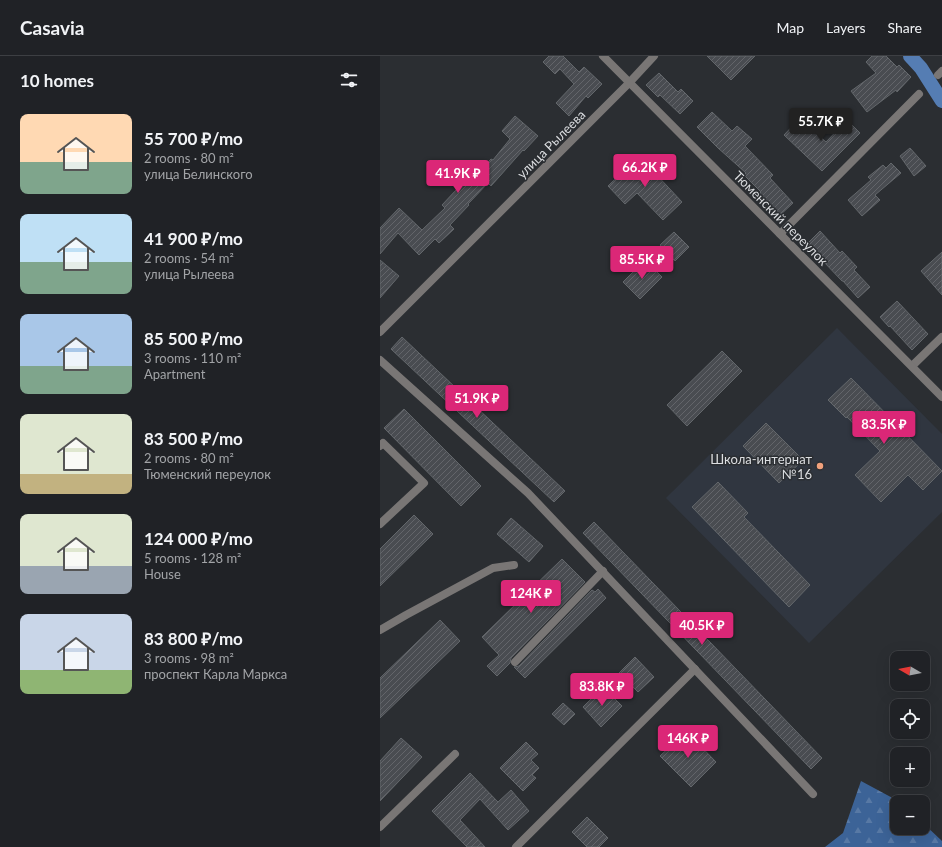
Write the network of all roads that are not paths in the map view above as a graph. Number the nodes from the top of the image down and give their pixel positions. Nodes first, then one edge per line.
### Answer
1 (603, 56) edge
2 (654, 56) edge
3 (629, 83) junction
4 (919, 94) dead end
5 (780, 234) junction
6 (380, 332) edge
7 (942, 337) edge
8 (380, 360) edge
9 (912, 366) junction
10 (942, 397) edge
11 (380, 446) edge
12 (380, 524) edge
13 (514, 565) dead end
14 (603, 571) junction
15 (380, 630) edge
16 (515, 662) dead end
17 (695, 669) junction
18 (455, 754) dead end
19 (813, 794) dead end
20 (380, 827) edge
21 (516, 847) edge

1 - 3 street, Тюменский переулок
2 - 3 street, улица Рылеева
3 - 5 street, Тюменский переулок
3 - 6 street, улица Рылеева
4 - 5 street
5 - 9 street, Тюменский переулок
7 - 9 street
8 - 14 street
9 - 10 street, Тюменский переулок
11 - 12 street
13 - 15 street
14 - 16 street
14 - 17 street
17 - 19 street
17 - 21 street
18 - 20 street

